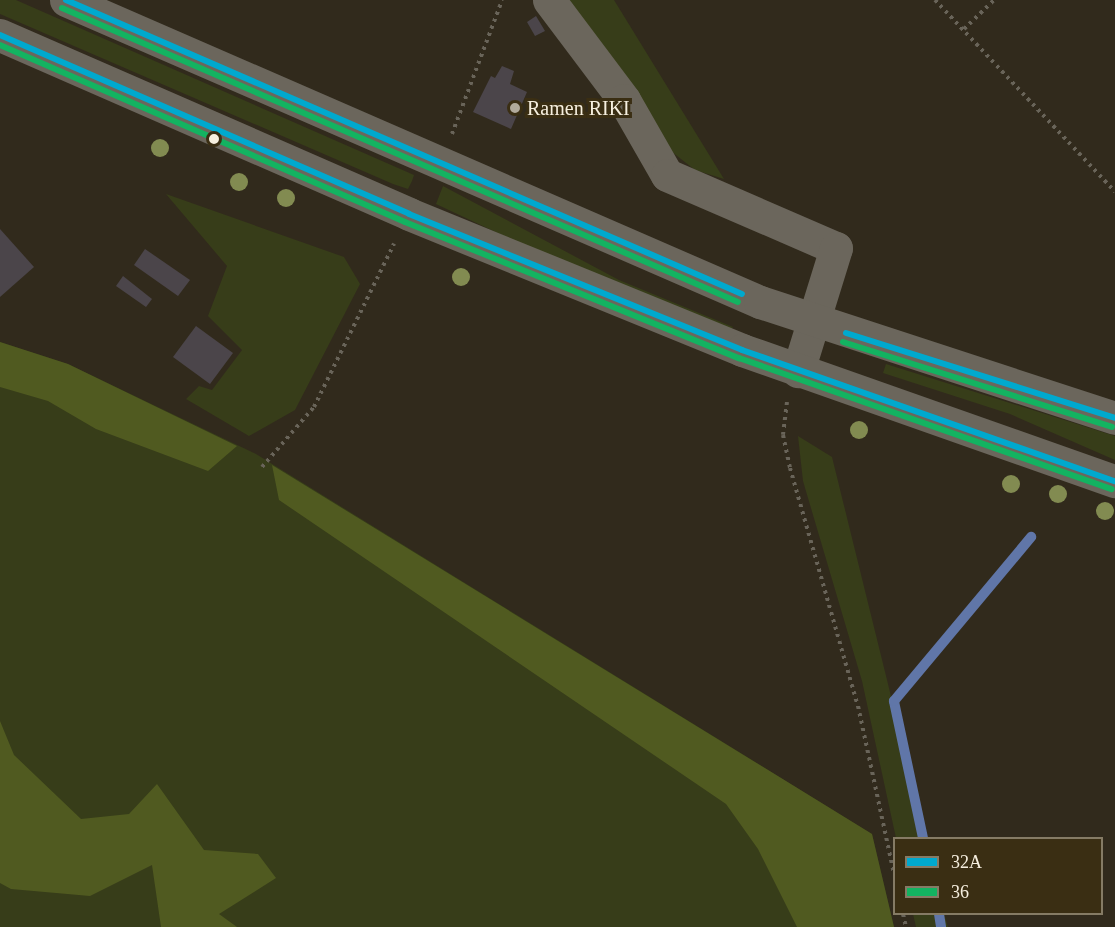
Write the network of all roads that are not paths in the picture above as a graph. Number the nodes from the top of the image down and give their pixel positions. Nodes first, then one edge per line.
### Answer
1 (66, 0) edge
2 (549, 0) edge
3 (0, 35) edge
4 (814, 323) junction
5 (798, 370) junction
6 (1115, 418) edge
7 (1115, 481) edge

1 - 4 main road
2 - 4 main road
3 - 5 main road
4 - 5 main road
4 - 6 main road
5 - 7 main road

